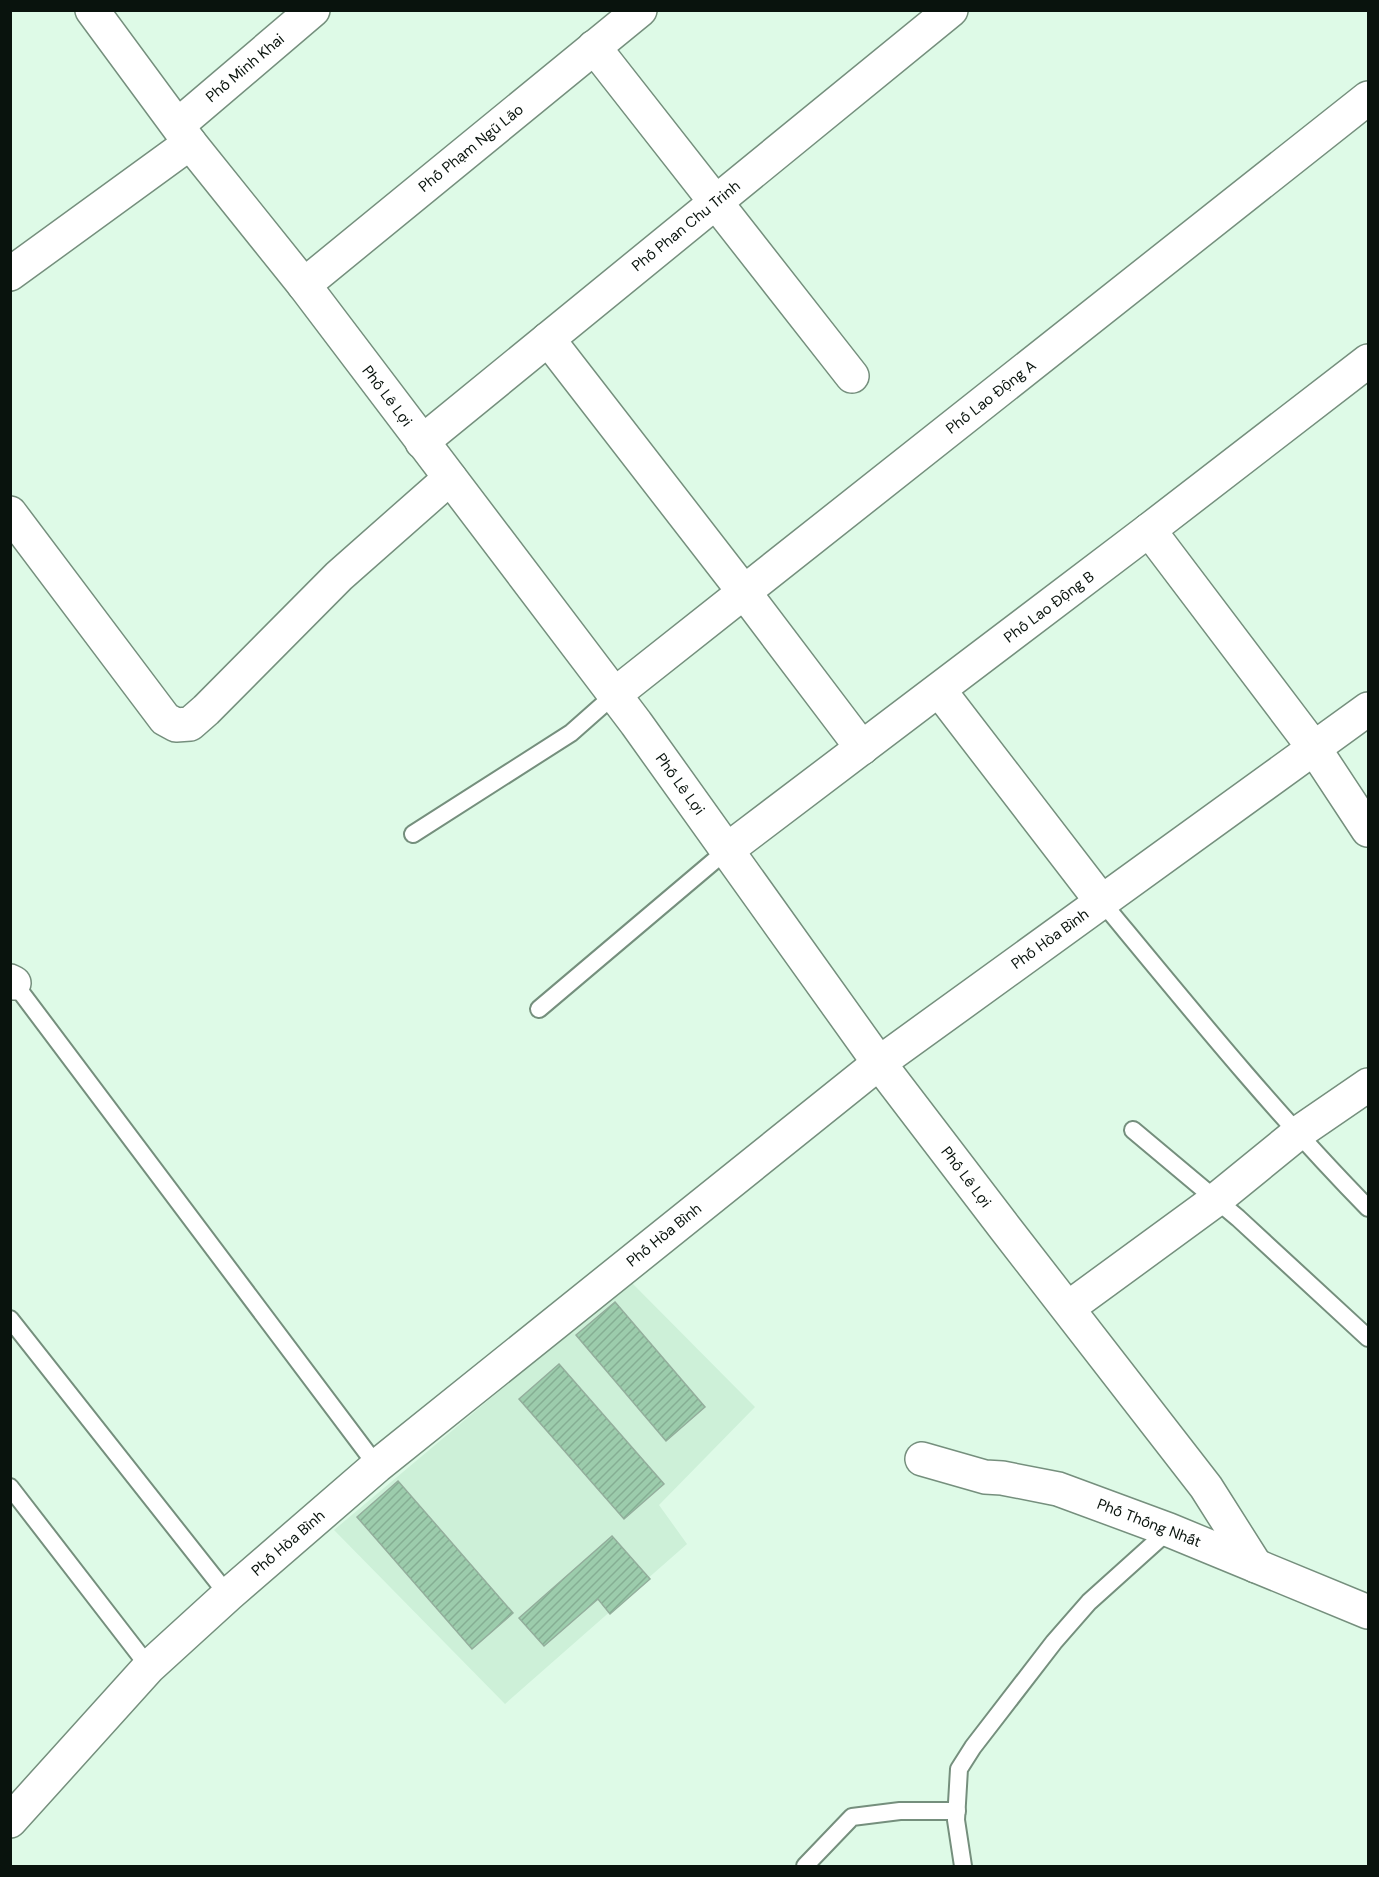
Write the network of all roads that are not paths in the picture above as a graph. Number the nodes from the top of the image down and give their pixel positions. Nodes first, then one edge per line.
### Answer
1 (92, 10) edge
2 (313, 10) edge
3 (640, 10) edge
4 (951, 10) edge
5 (594, 46) junction
6 (1368, 98) edge
7 (184, 134) junction
8 (715, 203) junction
9 (10, 274) edge
10 (304, 285) junction
11 (548, 339) junction
12 (1368, 361) edge
13 (852, 376) dead end
14 (422, 442) junction
15 (450, 478) junction
16 (10, 513) edge
17 (1149, 530) junction
18 (744, 592) junction
19 (939, 690) junction
20 (614, 695) junction
21 (1368, 709) edge
22 (862, 748) junction
23 (1314, 748) junction
24 (1368, 830) edge
25 (413, 834) dead end
26 (727, 850) junction
27 (1102, 902) junction
28 (12, 982) edge
29 (539, 1009) dead end
30 (879, 1063) junction
31 (1368, 1085) edge
32 (1133, 1130) dead end
33 (1298, 1133) junction
34 (1216, 1199) junction
35 (1368, 1208) edge
36 (1068, 1308) junction
37 (10, 1319) edge
38 (1368, 1338) edge
39 (922, 1459) dead end
40 (377, 1466) junction
41 (10, 1487) edge
42 (1169, 1530) junction
43 (1256, 1566) junction
44 (228, 1595) junction
45 (1368, 1612) edge
46 (150, 1667) junction
47 (957, 1811) junction
48 (10, 1821) edge
49 (805, 1866) edge
50 (963, 1866) edge

1 - 7 street, Phố Lê Lợi
2 - 7 street, Phố Minh Khai
3 - 5 street, Phố Phạm Ngũ Lão
4 - 8 street, Phố Phan Chu Trinh
5 - 8 street
5 - 10 street, Phố Phạm Ngũ Lão
6 - 18 street, Phố Lao Động A
7 - 9 street, Phố Minh Khai
7 - 10 street, Phố Lê Lợi
8 - 11 street, Phố Phan Chu Trinh
8 - 13 street
10 - 14 street, Phố Lê Lợi
11 - 14 street, Phố Phan Chu Trinh
11 - 18 street
12 - 17 street, Phố Lao Động B
14 - 15 street, Phố Lê Lợi
15 - 16 street
15 - 20 street, Phố Lê Lợi
17 - 19 street, Phố Lao Động B
17 - 23 street
18 - 20 street, Phố Lao Động A
18 - 22 street
19 - 22 street, Phố Lao Động B
19 - 27 street
20 - 25 lane
20 - 26 street, Phố Lê Lợi
21 - 23 street, Phố Hòa Bình
22 - 26 street, Phố Lao Động B
23 - 24 street
23 - 27 street, Phố Hòa Bình
26 - 29 lane
26 - 30 street, Phố Lê Lợi
27 - 30 street, Phố Hòa Bình
27 - 33 lane
28 - 40 lane
30 - 36 street, Phố Lê Lợi
30 - 40 street, Phố Hòa Bình
31 - 33 street
32 - 34 lane
33 - 34 street
33 - 35 lane
34 - 36 street
34 - 38 lane
36 - 43 street, Phố Lê Lợi
37 - 44 lane
39 - 42 street, Phố Thống Nhất
40 - 44 street, Phố Hòa Bình
41 - 46 lane
42 - 43 street, Phố Thống Nhất
42 - 47 lane
43 - 45 street, Phố Thống Nhất
44 - 46 street, Phố Hòa Bình
46 - 48 street, Phố Hòa Bình
47 - 49 lane
47 - 50 lane

